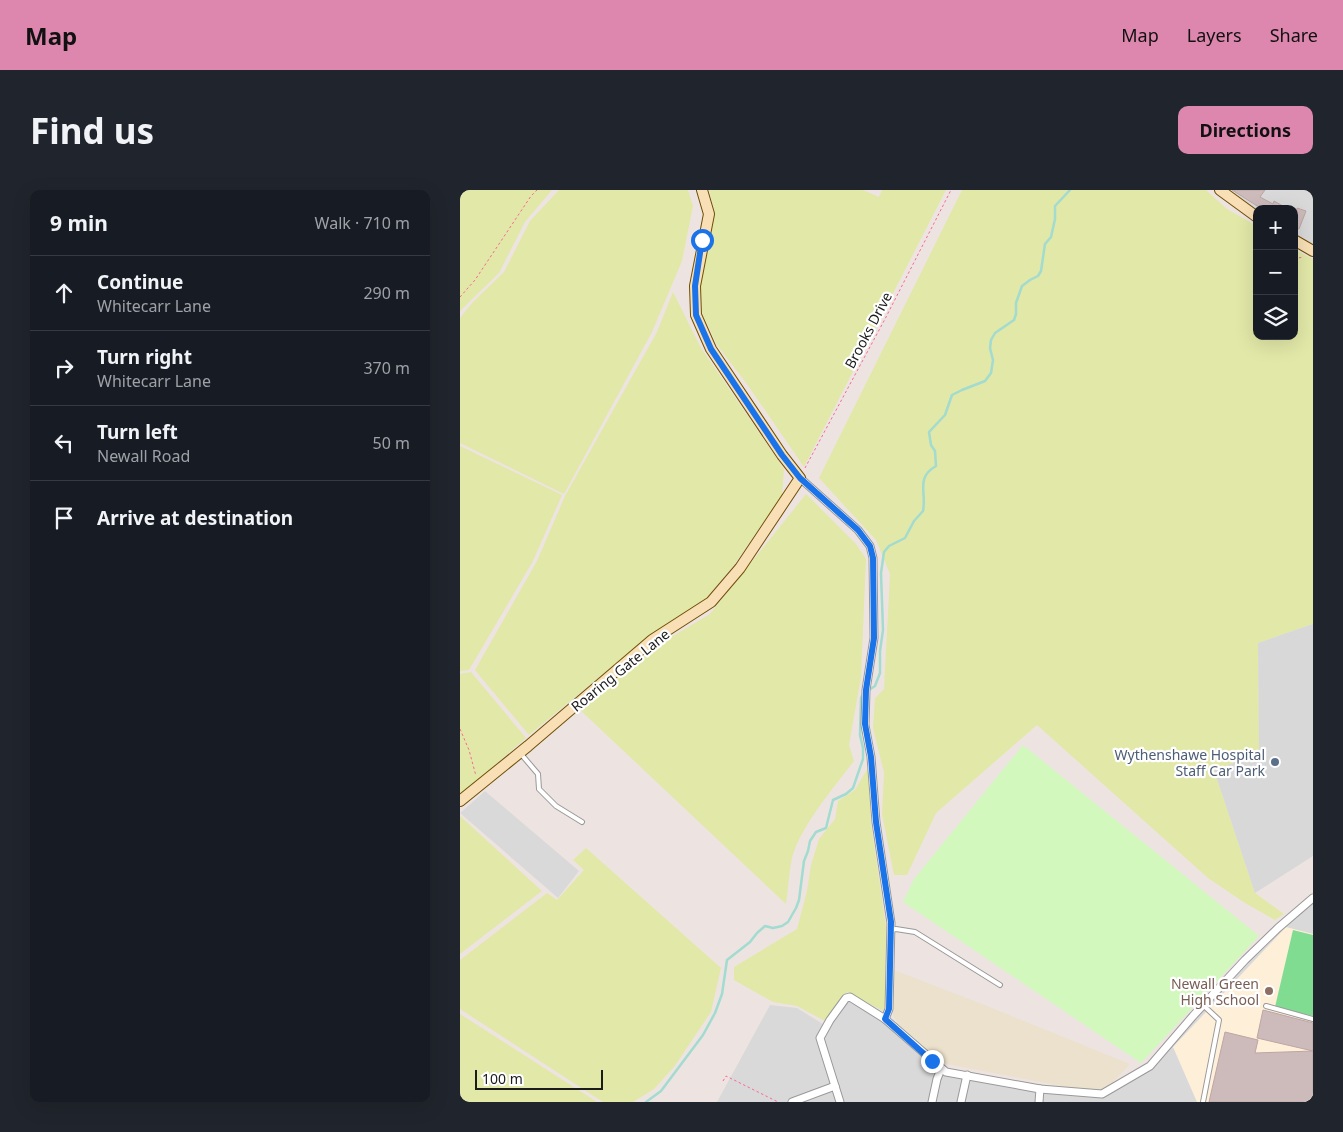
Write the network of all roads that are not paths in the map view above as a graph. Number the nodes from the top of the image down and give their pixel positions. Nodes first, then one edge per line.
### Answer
1 (702, 190) edge
2 (1220, 190) edge
3 (1253, 214) edge
4 (1298, 242) edge
5 (1313, 251) edge
6 (800, 478) junction
7 (520, 752) junction
8 (460, 801) edge
9 (582, 822) dead end
10 (1313, 898) edge
11 (891, 930) junction
12 (1000, 985) dead end
13 (1203, 1005) junction
14 (1266, 1006) dead end
15 (885, 1019) junction
16 (1313, 1019) edge
17 (941, 1069) junction
18 (967, 1075) junction
19 (835, 1086) junction
20 (1040, 1089) junction
21 (792, 1102) edge
22 (840, 1102) edge
23 (932, 1102) edge
24 (961, 1102) edge
25 (1039, 1102) edge
26 (1203, 1102) edge

1 - 6 street
2 - 3 street
4 - 5 street
6 - 7 street, Roaring Gate Lane
6 - 11 street
7 - 8 street, Roaring Gate Lane
7 - 9 lane
10 - 13 street
11 - 12 lane
11 - 15 street
13 - 20 street
13 - 26 lane
14 - 16 lane
15 - 17 street
15 - 19 street
17 - 18 street
17 - 23 street
18 - 20 street
18 - 24 street
19 - 21 street
19 - 22 street
20 - 25 street

